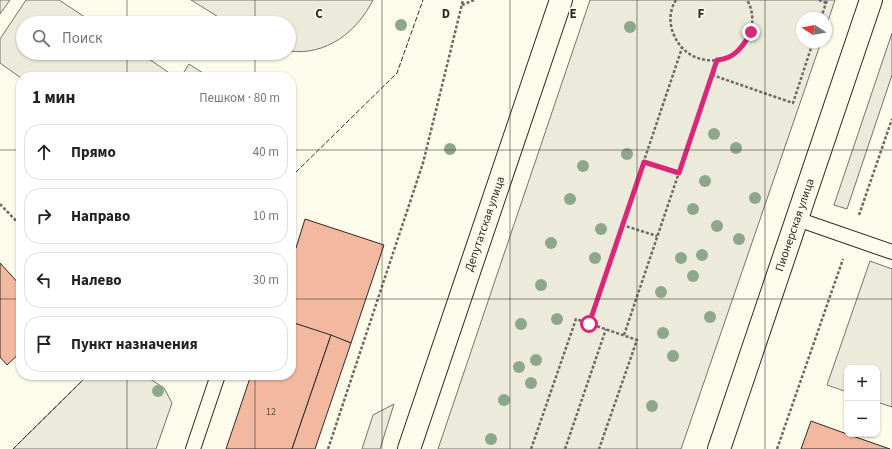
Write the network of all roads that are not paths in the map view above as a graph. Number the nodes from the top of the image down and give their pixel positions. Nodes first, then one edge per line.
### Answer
1 (560, 0) edge
2 (871, 0) edge
3 (797, 219) junction
4 (892, 252) edge
5 (216, 380) edge
6 (193, 449) edge
7 (409, 449) edge
8 (719, 449) edge

1 - 7 main road, Депутатская улица
2 - 3 main road, Пионерская улица
3 - 4 lane
3 - 8 main road, Пионерская улица
5 - 6 lane

